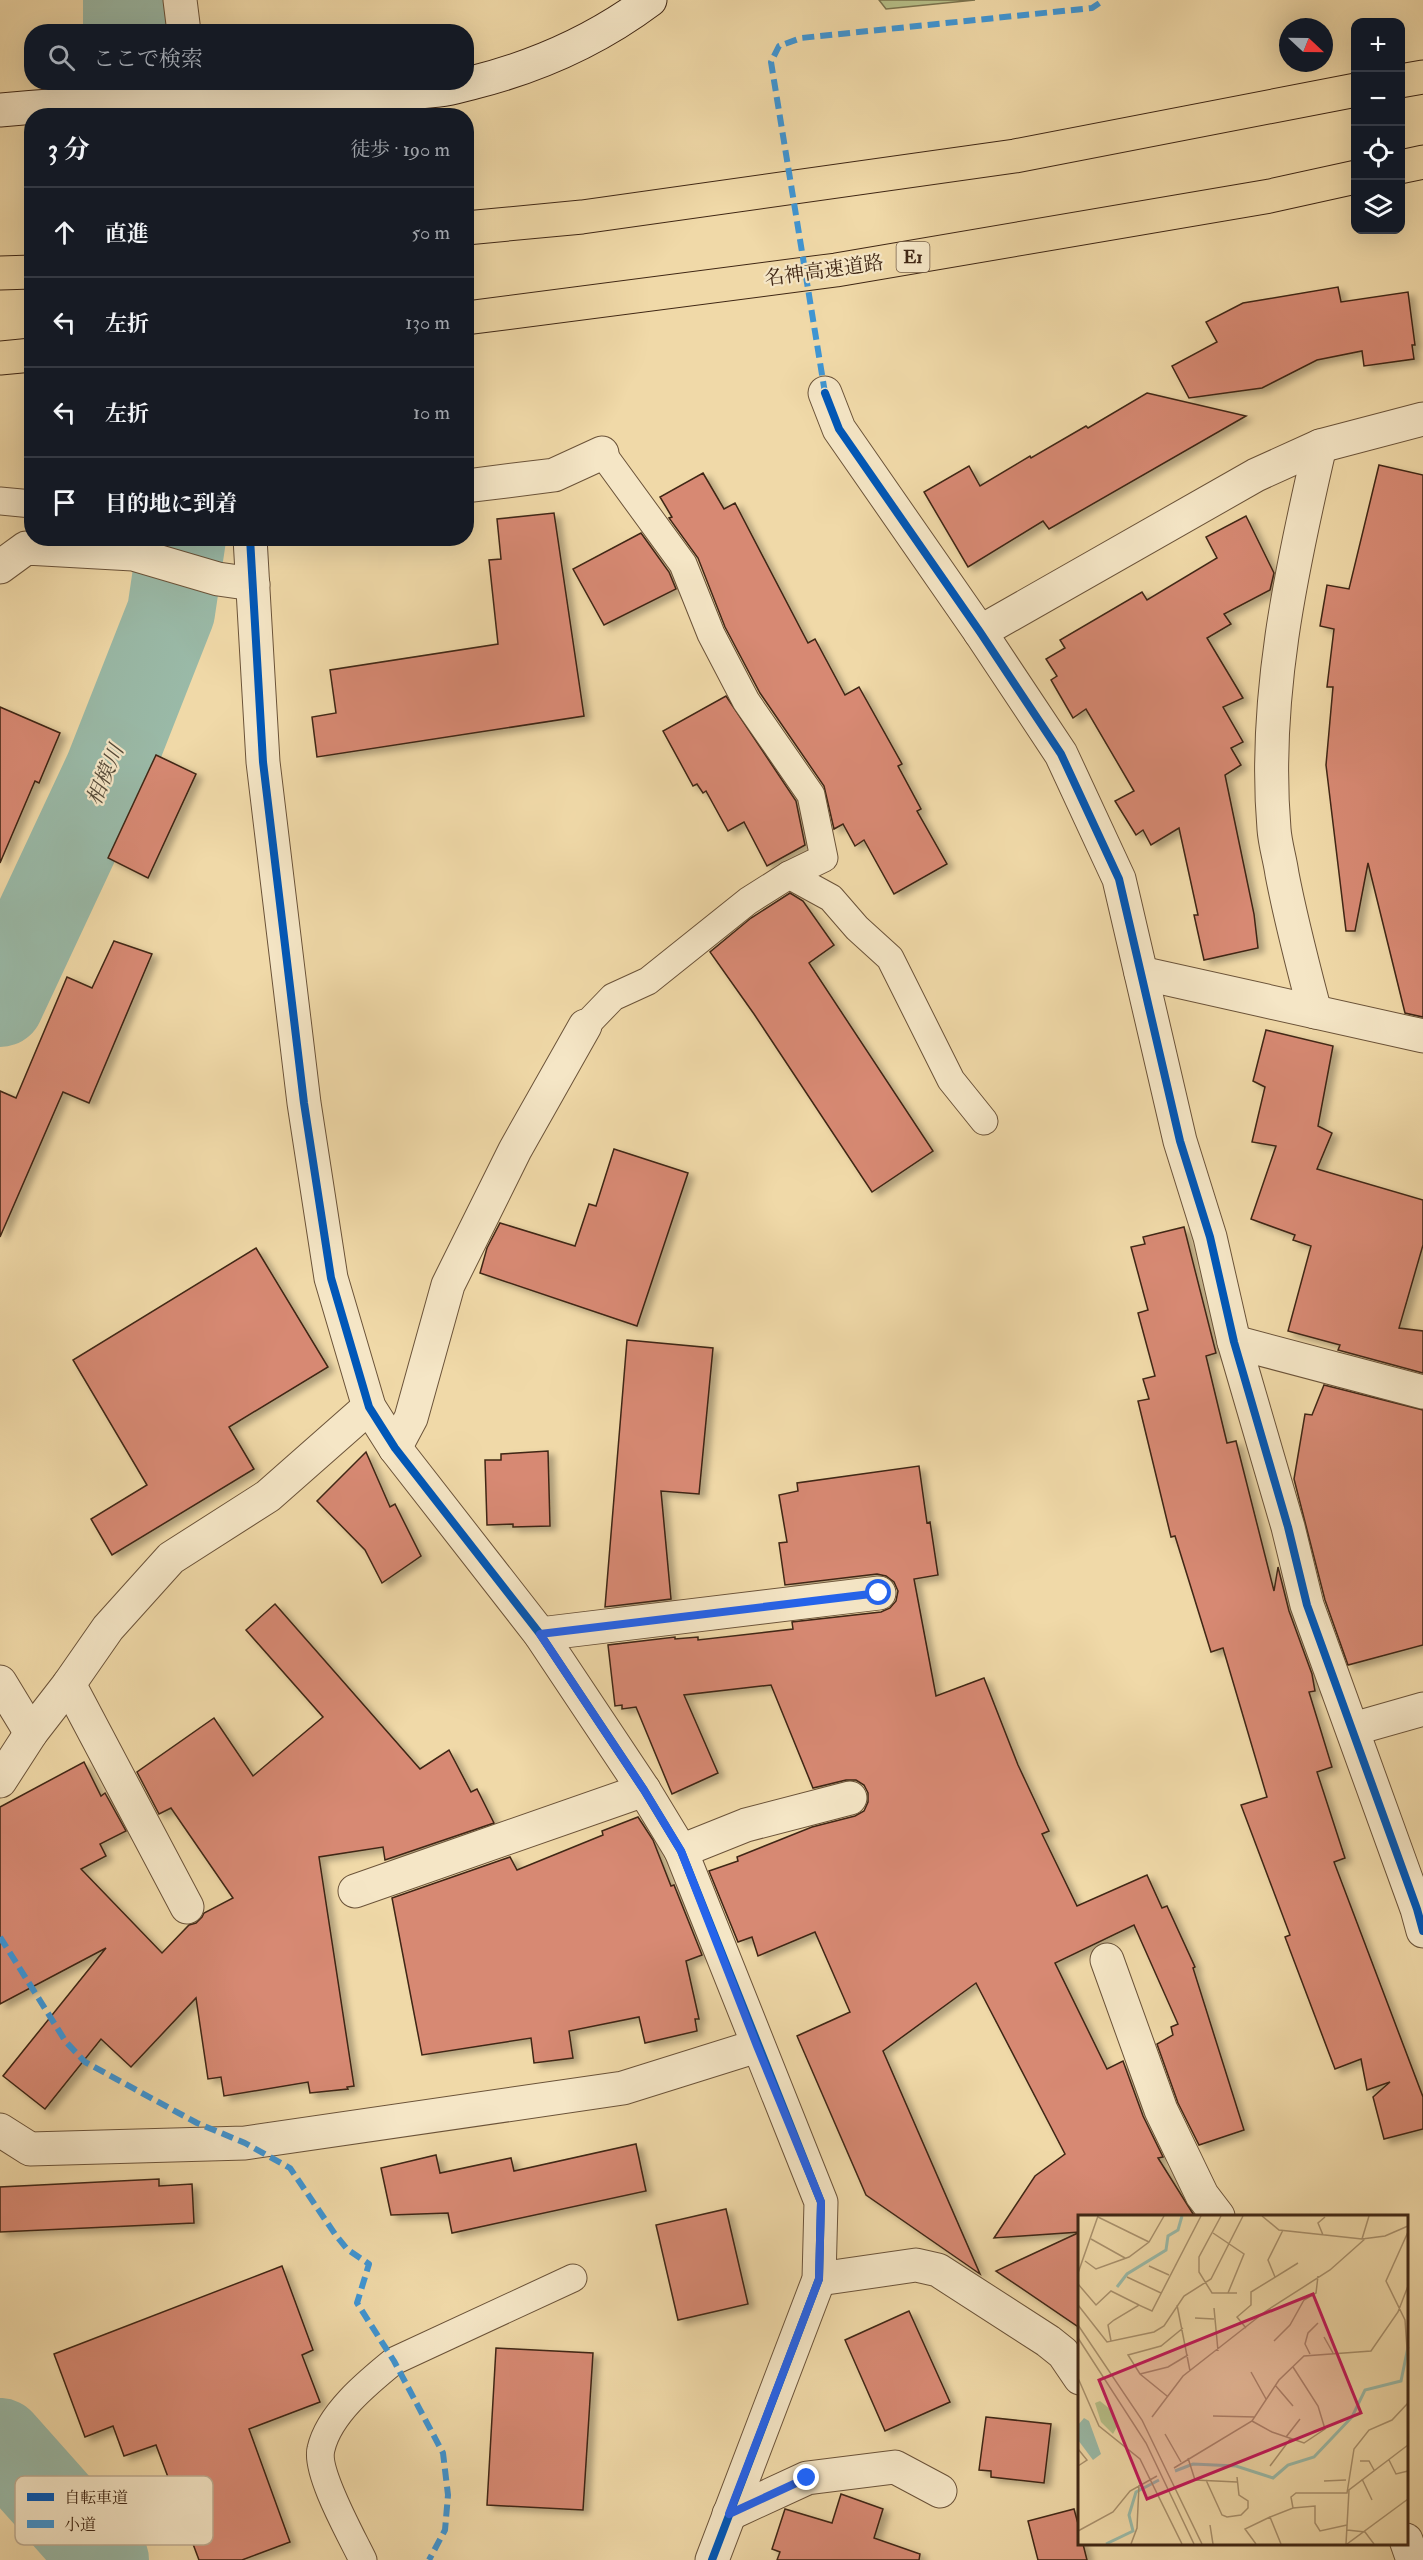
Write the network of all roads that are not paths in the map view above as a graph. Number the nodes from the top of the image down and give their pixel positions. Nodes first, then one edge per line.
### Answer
1 (180, 0) edge
2 (650, 0) edge
3 (183, 24) edge
4 (1423, 77) edge
5 (1405, 80) edge
6 (474, 82) edge
7 (442, 90) edge
8 (1351, 91) edge
9 (184, 99) edge
10 (24, 108) edge
11 (24, 108) edge
12 (0, 110) edge
13 (1423, 162) edge
14 (1405, 166) edge
15 (1351, 178) edge
16 (474, 227) edge
17 (24, 272) edge
18 (0, 273) edge
19 (474, 317) edge
20 (24, 356) edge
21 (0, 357) edge
22 (825, 393) dead end
23 (1423, 419) edge
24 (1320, 446) junction
25 (602, 453) joint
26 (474, 485) edge
27 (0, 501) edge
28 (24, 503) edge
29 (251, 546) edge
30 (0, 567) edge
31 (253, 584) junction
32 (980, 632) junction
33 (789, 875) junction
34 (1141, 973) junction
35 (1315, 1012) junction
36 (585, 1026) joint
37 (1423, 1036) edge
38 (984, 1121) dead end
39 (1234, 1342) junction
40 (1423, 1392) edge
41 (369, 1407) junction
42 (395, 1448) junction
43 (879, 1593) dead end
44 (540, 1634) junction
45 (0, 1682) edge
46 (69, 1684) junction
47 (1423, 1709) edge
48 (1353, 1729) junction
49 (31, 1733) junction
50 (0, 1781) edge
51 (644, 1790) junction
52 (850, 1798) dead end
53 (681, 1851) junction
54 (355, 1891) dead end
55 (187, 1907) dead end
56 (1423, 1930) edge
57 (1107, 1960) dead end
58 (757, 2046) junction
59 (0, 2130) edge
60 (1217, 2215) edge
61 (573, 2278) dead end
62 (819, 2279) junction
63 (1078, 2375) edge
64 (940, 2491) dead end
65 (729, 2514) junction
66 (1408, 2543) edge
67 (363, 2560) edge
68 (712, 2560) edge
69 (1413, 2560) edge

1 - 3 street
2 - 6 street
4 - 5 highway
7 - 9 street
8 - 16 highway
9 - 10 street
11 - 12 street
13 - 14 highway
15 - 19 highway, 名神高速道路 / E1
17 - 18 highway
20 - 21 highway
22 - 32 street
23 - 24 street
24 - 32 street
24 - 35 street
25 - 26 street
25 - 33 lane
27 - 28 lane
29 - 31 street
30 - 31 street
31 - 41 street
32 - 34 street
33 - 36 lane
33 - 38 lane
34 - 35 street
34 - 39 street
35 - 37 street
36 - 42 street
39 - 40 street
39 - 48 street
41 - 42 street
41 - 46 street
42 - 44 street
43 - 44 street
44 - 51 street
45 - 49 street
46 - 49 street
46 - 55 street
47 - 48 street
48 - 56 street
49 - 50 street
51 - 53 street
51 - 54 street
52 - 53 street
53 - 58 street
57 - 60 street
58 - 59 street
58 - 62 street
61 - 67 lane
62 - 63 street
62 - 65 street
64 - 65 street
65 - 68 street
66 - 69 street

